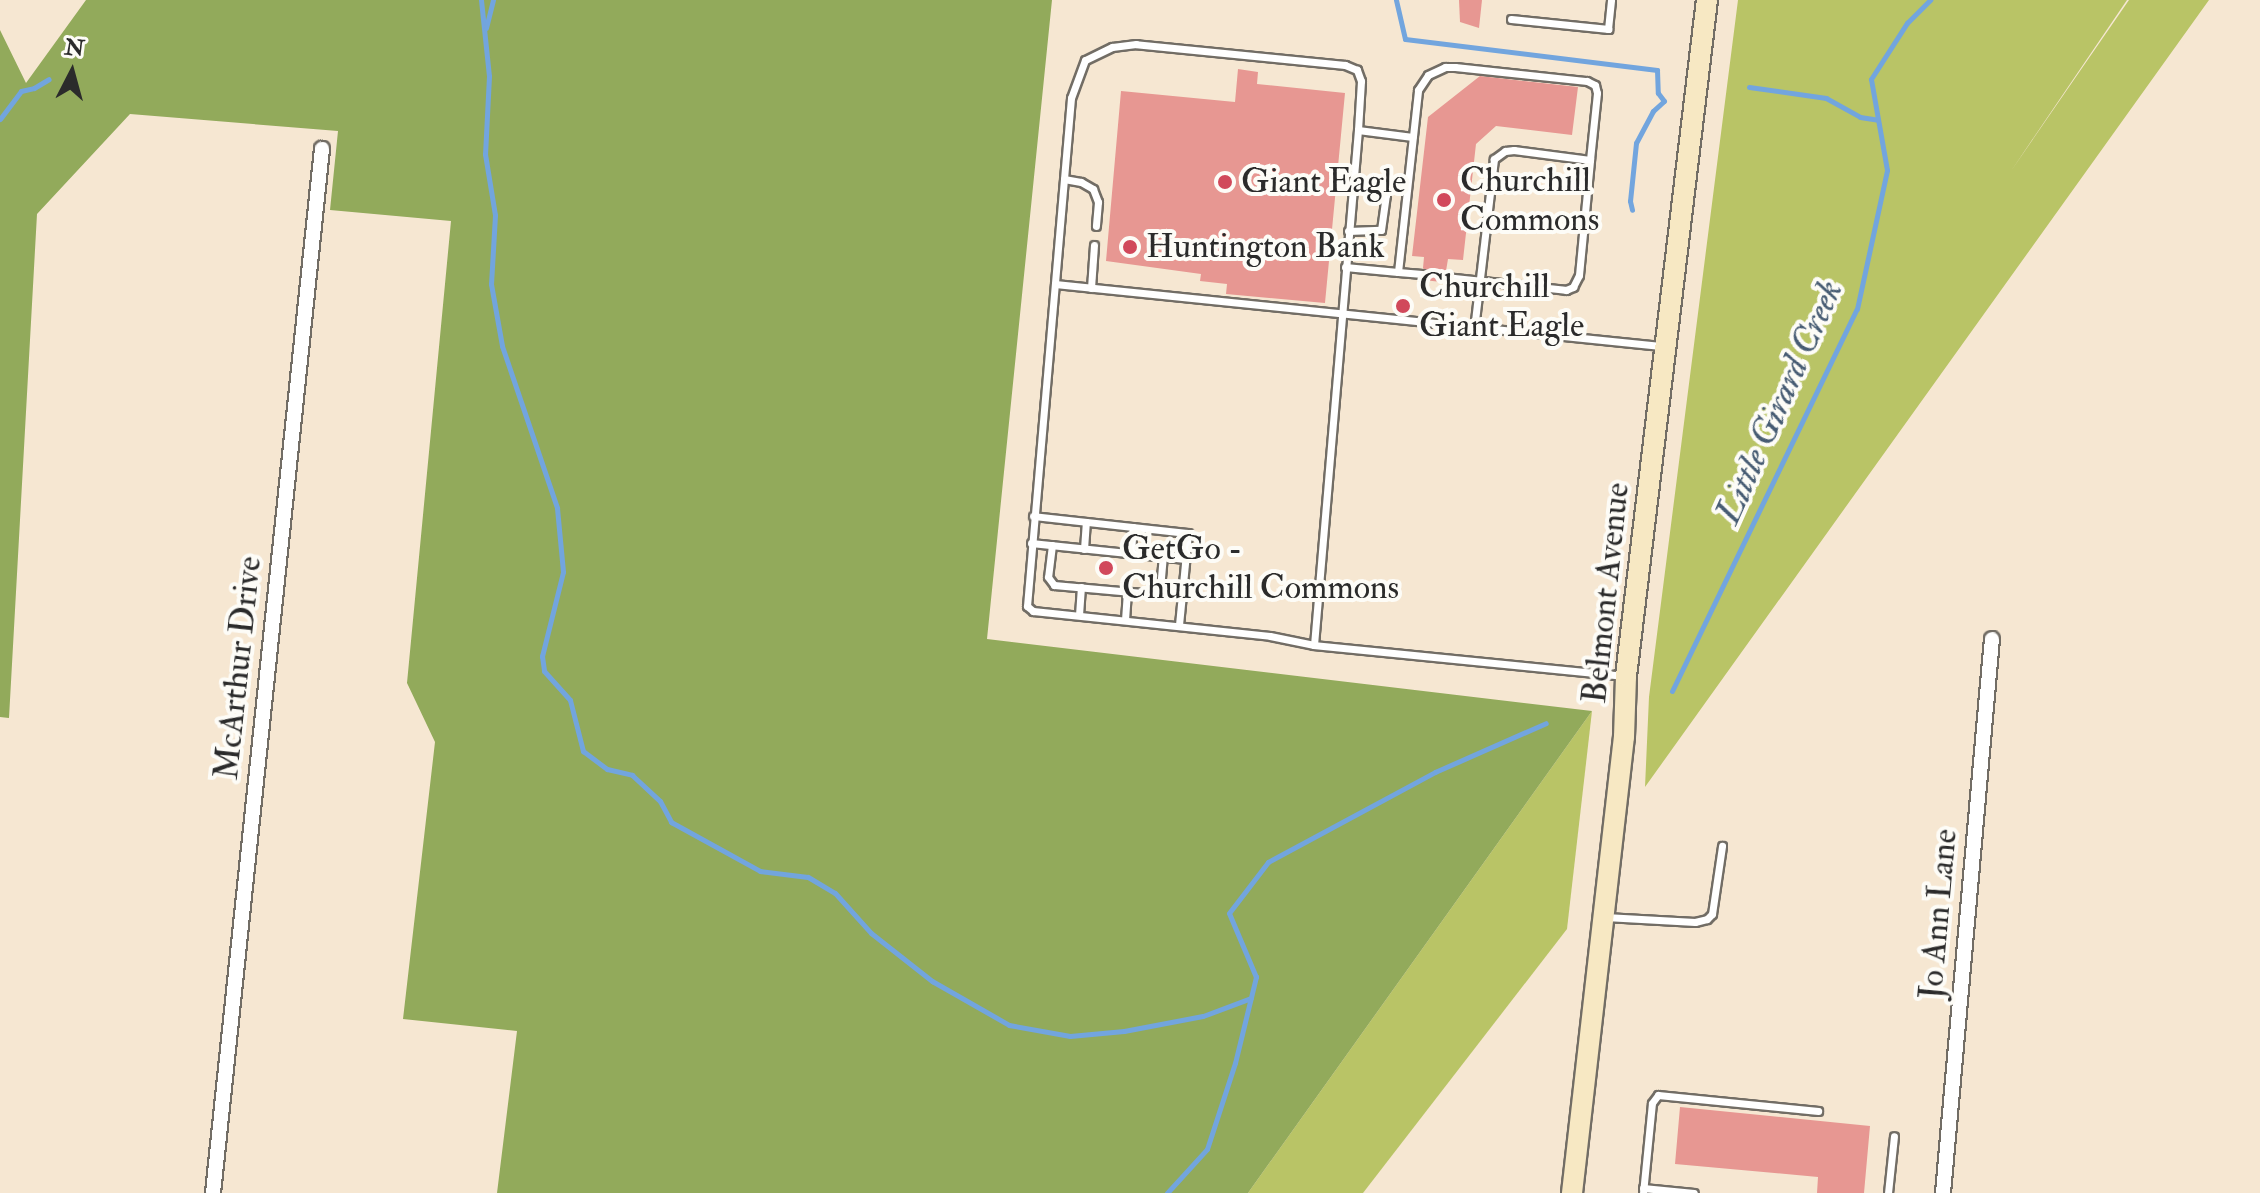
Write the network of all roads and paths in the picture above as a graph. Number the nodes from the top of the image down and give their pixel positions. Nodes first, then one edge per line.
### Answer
1 (1611, 0) edge
2 (1707, 0) edge
3 (1511, 19) dead end
4 (1358, 130) junction
5 (1413, 137) junction
6 (322, 149) dead end
7 (1590, 160) junction
8 (1064, 179) junction
9 (1353, 181) junction
10 (1096, 226) dead end
11 (1348, 231) junction
12 (1094, 245) dead end
13 (1345, 267) junction
14 (1398, 272) junction
15 (1422, 274) dead end
16 (1445, 277) dead end
17 (1479, 280) junction
18 (1055, 284) junction
19 (1091, 288) junction
20 (1343, 316) junction
21 (1474, 329) junction
22 (1665, 347) junction
23 (1033, 516) junction
24 (1086, 522) junction
25 (1133, 527) junction
26 (1031, 543) junction
27 (1052, 545) junction
28 (1084, 549) junction
29 (1131, 553) junction
30 (1163, 557) junction
31 (1185, 559) junction
32 (1081, 587) junction
33 (1127, 591) junction
34 (1079, 615) junction
35 (1125, 620) junction
36 (1179, 625) junction
37 (1992, 639) dead end
38 (1314, 645) junction
39 (1626, 676) junction
40 (1722, 846) dead end
41 (1603, 917) junction
42 (1818, 1111) dead end
43 (1894, 1136) dead end
44 (1643, 1191) edge
45 (213, 1193) edge
46 (1572, 1193) edge
47 (1694, 1193) edge
48 (1888, 1193) edge
49 (1943, 1193) edge

1 - 3 lane
2 - 22 main road, Belmont Avenue
4 - 5 lane
4 - 8 lane
4 - 9 lane
5 - 7 lane
5 - 14 lane
6 - 45 street, McArthur Drive
7 - 17 lane
7 - 17 lane
8 - 10 lane
8 - 18 lane
9 - 11 lane
9 - 11 lane
11 - 13 lane
12 - 19 lane
13 - 14 lane
13 - 20 lane
14 - 15 lane
16 - 17 lane
17 - 21 lane
18 - 19 lane
18 - 23 lane
19 - 20 lane
20 - 21 lane
20 - 38 lane
21 - 22 lane
22 - 39 main road, Belmont Avenue
23 - 24 lane
23 - 26 lane
24 - 25 lane
24 - 28 lane
25 - 29 lane
25 - 31 lane
26 - 27 lane
26 - 34 lane
27 - 28 lane
27 - 32 lane
28 - 29 lane
29 - 30 lane
30 - 31 lane
30 - 33 lane
31 - 36 lane
32 - 33 lane
32 - 34 lane
33 - 35 lane
34 - 35 lane
35 - 36 lane
36 - 38 lane
37 - 49 street, Jo Ann Lane
38 - 39 lane
39 - 41 main road, Belmont Avenue
40 - 41 lane
41 - 46 main road, Belmont Avenue
42 - 44 lane
43 - 48 lane
44 - 47 lane

